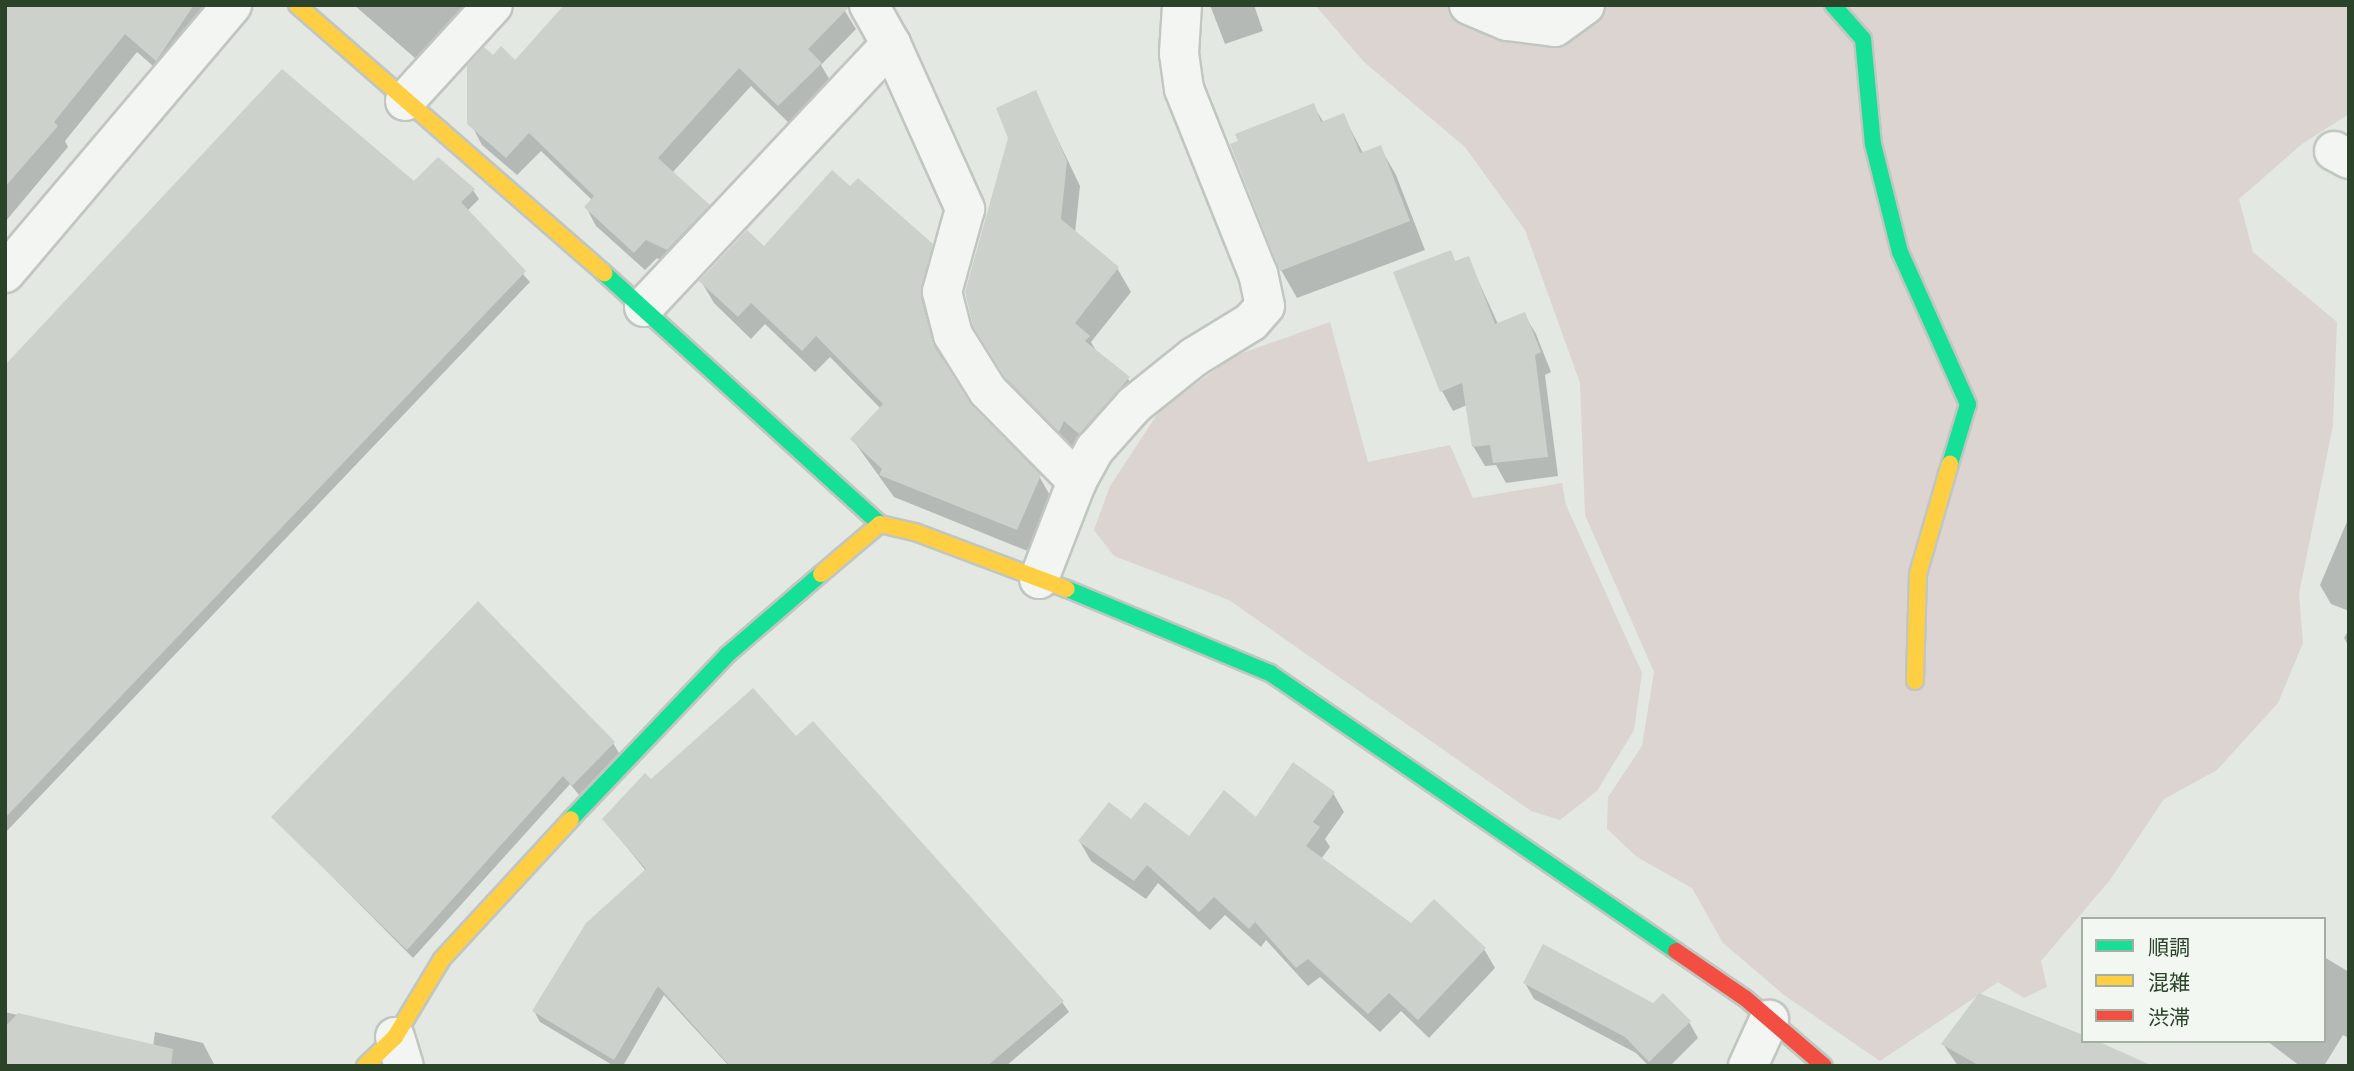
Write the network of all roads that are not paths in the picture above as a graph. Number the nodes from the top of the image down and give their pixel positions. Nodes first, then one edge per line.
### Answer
1 (232, 5) edge
2 (297, 5) edge
3 (493, 5) edge
4 (869, 5) edge
5 (1182, 5) edge
6 (1469, 5) edge
7 (1585, 5) edge
8 (1833, 5) edge
9 (891, 44) junction
10 (405, 102) junction
11 (5, 273) edge
12 (643, 307) junction
13 (1077, 481) junction
14 (880, 524) junction
15 (1039, 579) junction
16 (1916, 681) dead end
17 (1769, 1020) junction
18 (400, 1051) edge
19 (365, 1066) edge
20 (1748, 1066) edge
21 (1824, 1066) edge

1 - 11 street
2 - 10 street
3 - 10 street
4 - 9 street
5 - 13 street
6 - 7 street
8 - 16 street
9 - 12 street
9 - 13 street
10 - 12 street
12 - 14 street
13 - 15 street
14 - 15 street
14 - 18 street
15 - 17 street
17 - 20 street
17 - 21 street
18 - 19 street

